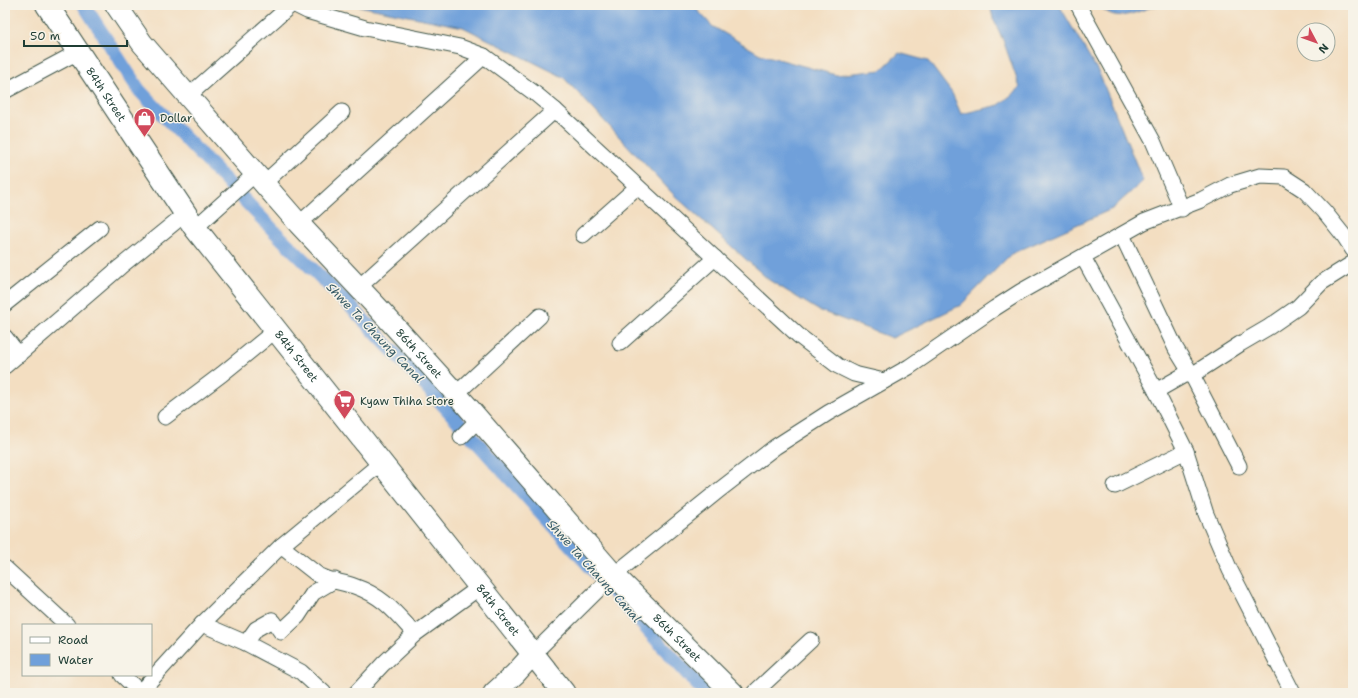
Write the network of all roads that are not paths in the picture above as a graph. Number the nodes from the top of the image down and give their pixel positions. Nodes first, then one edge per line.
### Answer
1 (47, 5) edge
2 (116, 5) edge
3 (291, 5) edge
4 (295, 5) edge
5 (1078, 5) edge
6 (78, 52) junction
7 (484, 56) junction
8 (5, 91) edge
9 (188, 97) junction
10 (555, 110) junction
11 (342, 112) dead end
12 (249, 184) junction
13 (637, 187) junction
14 (1182, 209) junction
15 (190, 221) junction
16 (299, 224) junction
17 (100, 228) dead end
18 (583, 235) dead end
19 (1122, 235) junction
20 (1353, 250) edge
21 (1083, 257) junction
22 (715, 258) junction
23 (1353, 262) edge
24 (359, 287) junction
25 (5, 304) edge
26 (540, 316) dead end
27 (276, 330) junction
28 (5, 337) edge
29 (620, 343) dead end
30 (19, 355) junction
31 (5, 366) edge
32 (1192, 375) junction
33 (884, 381) junction
34 (1156, 391) junction
35 (456, 394) junction
36 (165, 417) dead end
37 (1186, 451) junction
38 (381, 463) junction
39 (1239, 466) dead end
40 (1115, 486) dead end
41 (281, 546) junction
42 (5, 568) edge
43 (612, 577) junction
44 (334, 580) junction
45 (480, 588) junction
46 (66, 624) edge
47 (202, 624) junction
48 (414, 634) junction
49 (811, 640) dead end
50 (246, 642) junction
51 (534, 653) junction
52 (123, 676) edge
53 (1287, 689) edge
54 (141, 692) edge
55 (324, 693) edge
56 (356, 693) edge
57 (494, 693) edge
58 (564, 693) edge
59 (733, 693) edge
60 (754, 693) edge

1 - 6 main road, 84th Street
2 - 9 main road, 86th Street
3 - 9 street
4 - 7 street
5 - 14 street
6 - 8 street
6 - 15 main road, 84th Street
7 - 10 street
7 - 16 street
9 - 12 main road, 86th Street
10 - 13 street
10 - 24 street
11 - 12 street
12 - 15 street
12 - 16 main road, 86th Street
13 - 18 street
13 - 22 street
14 - 19 street
14 - 20 street
15 - 27 main road, 84th Street
15 - 30 street
16 - 24 main road, 86th Street
17 - 25 street
19 - 21 street
19 - 32 street
21 - 33 street
21 - 34 street
22 - 29 street
22 - 33 street
23 - 32 street
24 - 35 main road, 86th Street
26 - 35 street
27 - 36 street
27 - 38 main road, 84th Street
28 - 30 street
30 - 31 street
32 - 34 street
32 - 39 street
33 - 43 street
34 - 37 street
35 - 43 main road, 86th Street
37 - 40 street
37 - 53 street
38 - 41 street
38 - 45 main road, 84th Street
41 - 44 street
41 - 47 street
42 - 46 street
43 - 51 street
43 - 59 main road, 86th Street
44 - 48 street
44 - 50 street
45 - 48 street
45 - 51 main road, 84th Street
47 - 50 street
47 - 54 street
48 - 56 street
49 - 60 street
50 - 55 street
51 - 57 main road
51 - 58 main road, 84th Street
52 - 54 street

